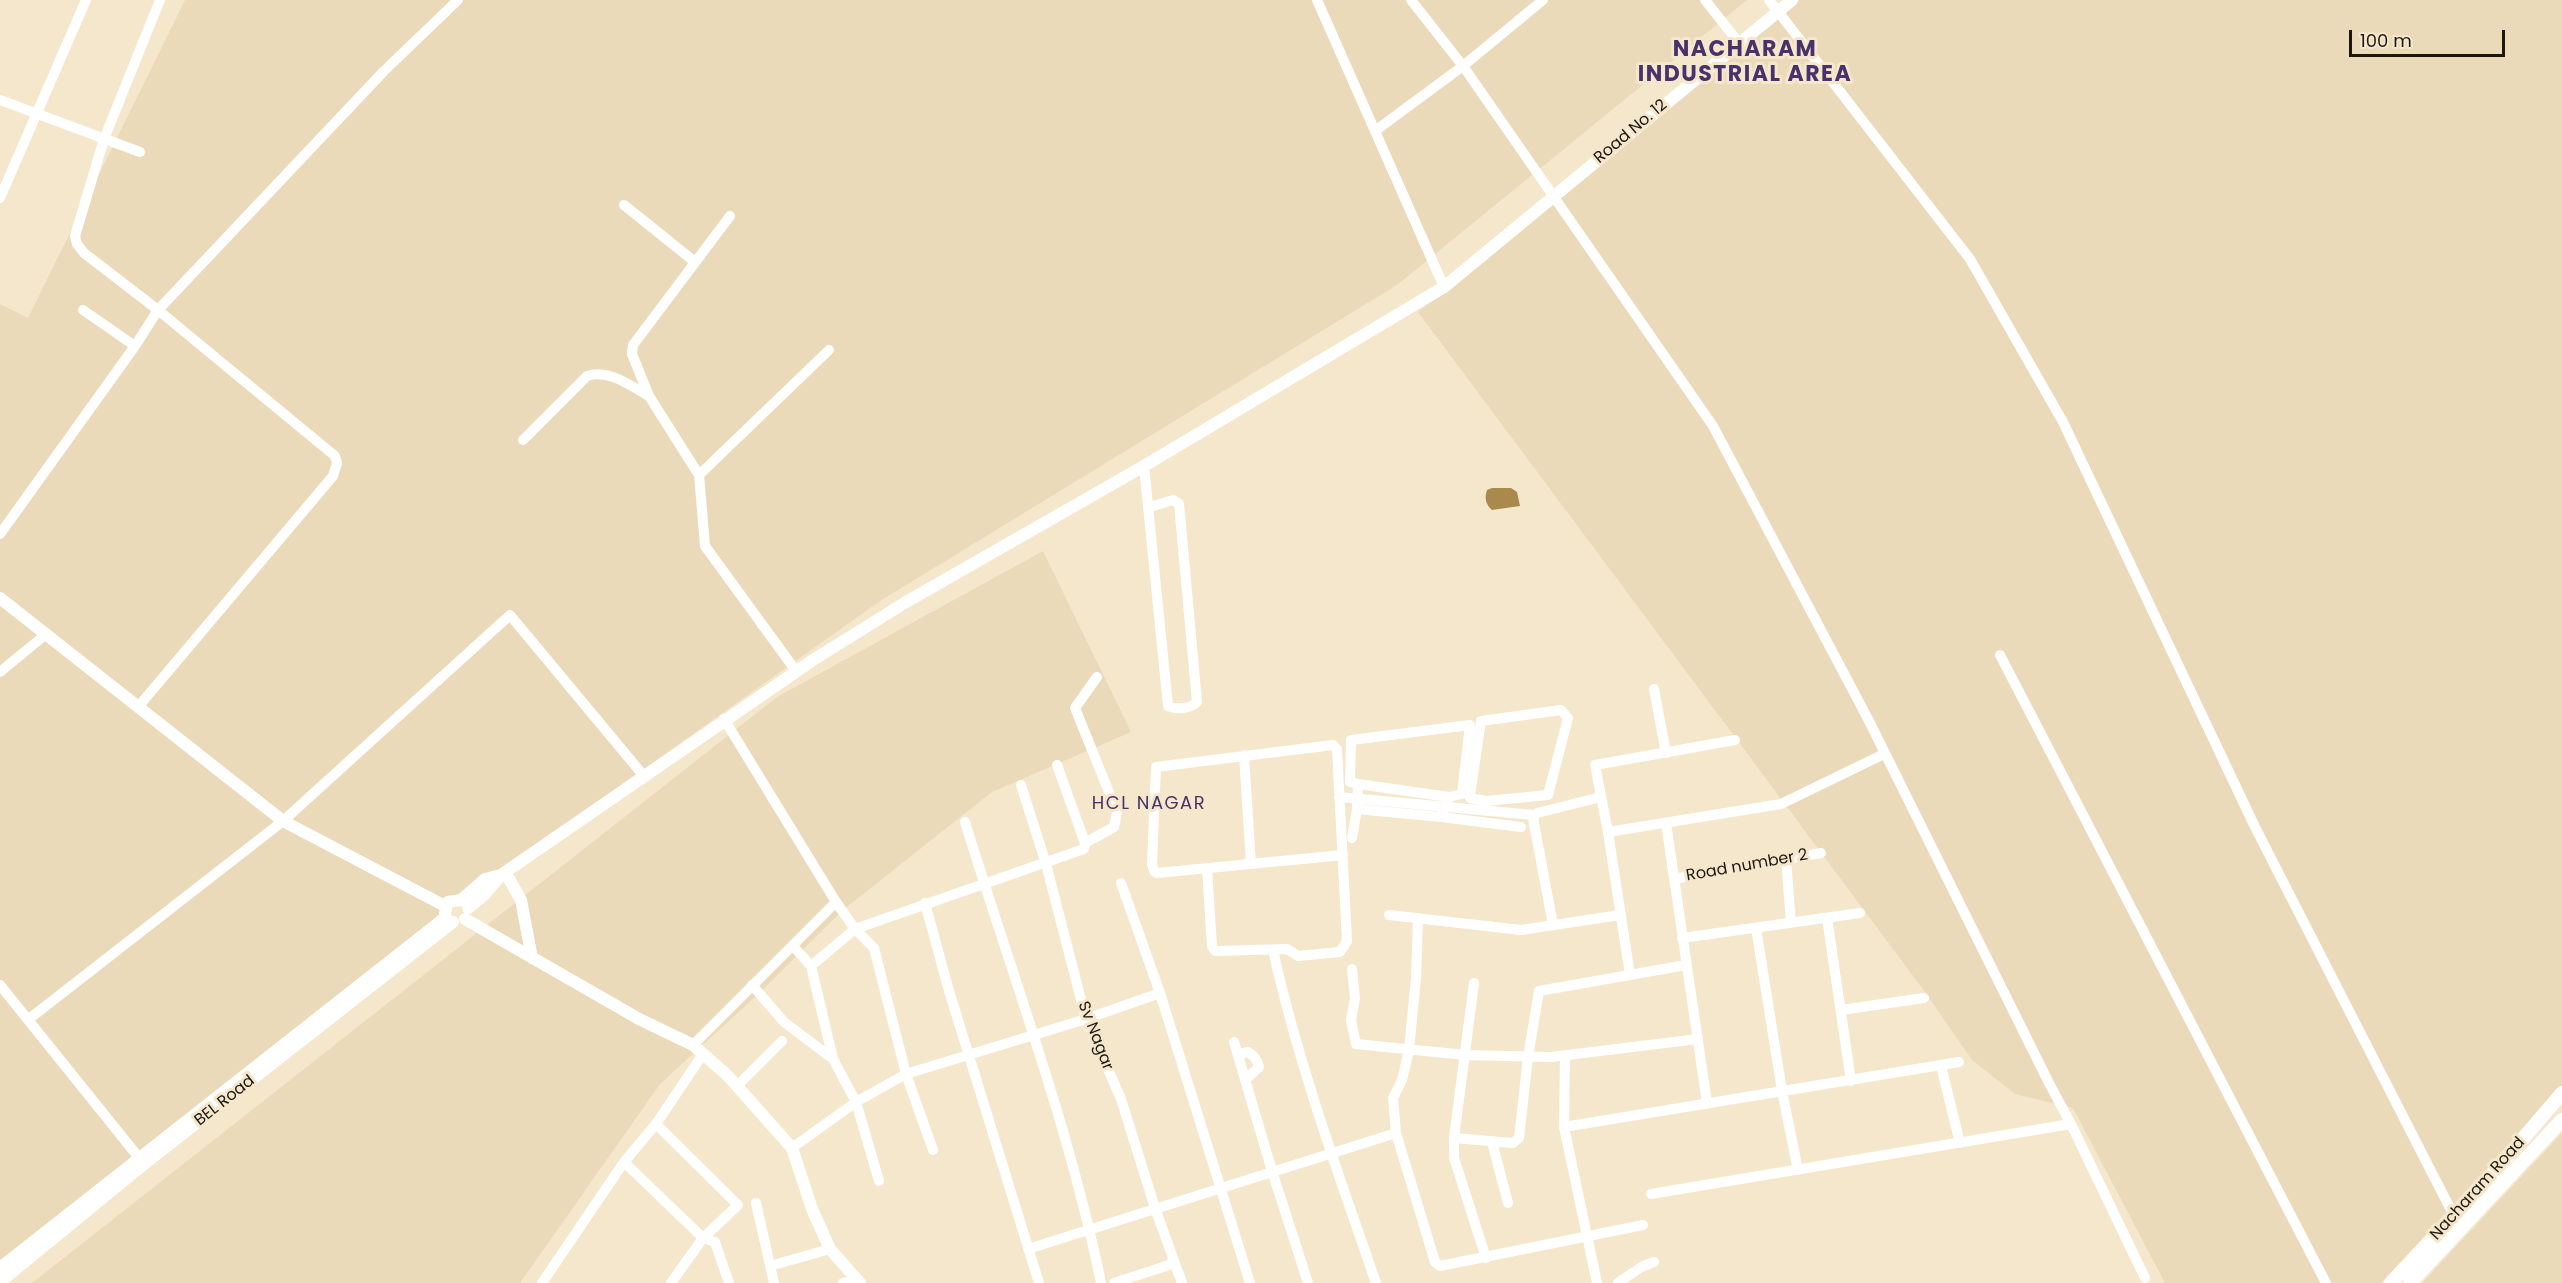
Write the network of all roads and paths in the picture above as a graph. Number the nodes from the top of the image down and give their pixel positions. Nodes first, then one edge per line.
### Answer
1 (86, 0) edge
2 (160, 0) edge
3 (459, 0) edge
4 (1317, 0) edge
5 (1411, 0) edge
6 (1543, 0) edge
7 (1705, 0) edge
8 (1769, 0) edge
9 (1792, 0) edge
10 (1778, 11) junction
11 (1739, 43) junction
12 (1463, 66) junction
13 (0, 100) edge
14 (38, 114) junction
15 (1376, 131) junction
16 (104, 138) junction
17 (140, 152) dead end
18 (1553, 196) junction
19 (0, 198) edge
20 (624, 205) dead end
21 (730, 216) dead end
22 (695, 262) junction
23 (1444, 287) junction
24 (83, 310) dead end
25 (158, 310) junction
26 (135, 345) junction
27 (829, 350) dead end
28 (649, 396) junction
29 (523, 440) dead end
30 (1144, 466) junction
31 (699, 475) junction
32 (1150, 507) junction
33 (0, 534) edge
34 (0, 598) edge
35 (45, 635) junction
36 (2000, 655) dead end
37 (796, 671) junction
38 (0, 672) edge
39 (1097, 677) dead end
40 (1654, 688) dead end
41 (138, 707) junction
42 (724, 719) junction
43 (1735, 740) dead end
44 (1665, 753) junction
45 (1884, 754) junction
46 (1244, 755) junction
47 (1057, 765) dead end
48 (643, 775) junction
49 (1358, 784) junction
50 (1021, 785) dead end
51 (1601, 796) junction
52 (1339, 797) junction
53 (1358, 797) junction
54 (1448, 802) junction
55 (1485, 806) junction
56 (1357, 809) junction
57 (1534, 815) junction
58 (1441, 818) junction
59 (283, 820) junction
60 (965, 822) dead end
61 (1666, 823) junction
62 (1521, 827) dead end
63 (1608, 832) junction
64 (1352, 838) dead end
65 (1085, 843) junction
66 (1821, 853) dead end
67 (1343, 855) junction
68 (1786, 859) junction
69 (1046, 864) junction
70 (1251, 864) junction
71 (1207, 868) junction
72 (503, 874) junction
73 (1674, 879) junction
74 (984, 883) junction
75 (1121, 883) dead end
76 (836, 902) junction
77 (925, 903) junction
78 (456, 912) junction
79 (1860, 914) dead end
80 (1389, 915) dead end
81 (1620, 915) junction
82 (1418, 918) junction
83 (1827, 918) junction
84 (1791, 923) junction
85 (1553, 925) junction
86 (1756, 928) junction
87 (855, 929) junction
88 (1682, 938) junction
89 (793, 946) junction
90 (1273, 950) junction
91 (532, 958) junction
92 (1686, 965) junction
93 (811, 966) junction
94 (1353, 969) dead end
95 (1630, 975) junction
96 (1474, 983) dead end
97 (0, 985) edge
98 (752, 985) junction
99 (1160, 993) junction
100 (1924, 998) dead end
101 (1841, 1010) junction
102 (29, 1019) junction
103 (1086, 1019) junction
104 (1034, 1034) junction
105 (1698, 1039) junction
106 (782, 1041) dead end
107 (1234, 1042) dead end
108 (693, 1045) junction
109 (1409, 1050) junction
110 (969, 1053) junction
111 (703, 1054) junction
112 (1238, 1054) junction
113 (1465, 1055) junction
114 (1565, 1056) junction
115 (1528, 1057) junction
116 (833, 1059) junction
117 (1959, 1062) dead end
118 (1941, 1066) junction
119 (906, 1074) junction
120 (1245, 1080) junction
121 (1851, 1081) junction
122 (737, 1086) junction
123 (1782, 1091) junction
124 (2562, 1094) edge
125 (856, 1102) junction
126 (1707, 1103) junction
127 (2562, 1120) edge
128 (656, 1124) junction
129 (2071, 1124) junction
130 (1564, 1127) junction
131 (1396, 1133) junction
132 (1454, 1138) junction
133 (1492, 1142) junction
134 (1960, 1143) junction
135 (792, 1148) junction
136 (933, 1150) dead end
137 (1330, 1153) junction
138 (141, 1161) junction
139 (624, 1162) junction
140 (1798, 1170) junction
141 (1272, 1171) junction
142 (879, 1181) dead end
143 (1220, 1188) junction
144 (1651, 1194) dead end
145 (756, 1203) dead end
146 (1508, 1203) dead end
147 (1155, 1208) junction
148 (2454, 1216) junction
149 (1643, 1225) dead end
150 (1090, 1229) junction
151 (1586, 1237) junction
152 (703, 1238) junction
153 (1028, 1249) junction
154 (830, 1250) junction
155 (1486, 1258) junction
156 (1654, 1262) dead end
157 (1175, 1263) junction
158 (777, 1264) dead end
159 (0, 1268) edge
160 (2145, 1278) dead end
161 (858, 1281) edge
162 (0, 1282) edge
163 (542, 1283) edge
164 (671, 1283) edge
165 (729, 1283) edge
166 (774, 1283) edge
167 (843, 1283) edge
168 (1039, 1283) edge
169 (1101, 1283) edge
170 (1114, 1283) edge
171 (1182, 1283) edge
172 (1250, 1283) edge
173 (1308, 1283) edge
174 (1376, 1283) edge
175 (1597, 1283) edge
176 (1618, 1283) edge
177 (2326, 1283) edge
178 (2391, 1283) edge
179 (2410, 1283) edge

1 - 14 street
2 - 16 street
3 - 25 street
4 - 15 street
5 - 12 street
6 - 12 street
7 - 11 street
8 - 10 street
9 - 10 street, Road No. 12
10 - 11 street, Road No. 12
10 - 148 street
11 - 18 street, Road No. 12
12 - 15 street
12 - 18 street
13 - 14 street
14 - 16 street
14 - 19 street
15 - 23 street
16 - 17 street
16 - 25 street
18 - 23 street, Road No. 12
18 - 45 street
20 - 22 street
21 - 22 street
22 - 28 street
23 - 30 street, Road No. 12
24 - 26 street
25 - 26 street
25 - 41 street
26 - 33 street
27 - 31 street
28 - 29 street
28 - 31 street
30 - 32 street
30 - 37 street, BEL Road
31 - 37 street
32 - 32 street
34 - 35 street
35 - 38 street
35 - 41 street
36 - 177 street
37 - 42 street, BEL Road
39 - 65 street
40 - 44 street
41 - 59 street
42 - 48 street, BEL Road
42 - 76 street
43 - 44 street
44 - 51 street
45 - 61 street
45 - 129 street
46 - 52 street
46 - 70 street
46 - 71 street
47 - 65 street
48 - 59 street
48 - 72 street, BEL Road
49 - 53 street
49 - 54 street
49 - 54 street
50 - 69 street, Sv Nagar
51 - 57 street
51 - 63 street
52 - 53 street
52 - 67 street
53 - 54 street
53 - 56 street
54 - 55 street
54 - 58 street
55 - 55 street
55 - 57 street
56 - 58 street
56 - 64 street
57 - 85 street
58 - 62 street
59 - 78 street
59 - 102 street
60 - 74 street
61 - 63 street
61 - 73 street
63 - 81 street
65 - 69 street
66 - 68 street, Road number 2
67 - 70 street
67 - 90 street
68 - 73 street, Road number 2
68 - 84 street
69 - 74 street
69 - 103 street, Sv Nagar
70 - 71 street
71 - 90 street
72 - 78 street, BEL Road
72 - 91 street
73 - 88 street
74 - 77 street
74 - 104 street
75 - 99 street
76 - 87 street
76 - 89 street
77 - 87 street
77 - 110 street
78 - 91 street
78 - 138 street, BEL Road
79 - 83 street
80 - 82 street
81 - 85 street
81 - 95 street
82 - 85 street
82 - 109 street
83 - 84 street
83 - 101 street
84 - 86 street
86 - 88 street
86 - 123 street
87 - 93 street
87 - 119 street
88 - 92 street
89 - 93 street
89 - 98 street
90 - 137 street
91 - 108 street
92 - 95 street
92 - 105 street
93 - 116 street
94 - 109 street
95 - 115 street
96 - 113 street
97 - 102 street
98 - 108 street
98 - 116 street
99 - 103 street
99 - 143 street
100 - 101 street
101 - 121 street
102 - 138 street
103 - 104 street
103 - 147 street, Sv Nagar
104 - 110 street
104 - 150 street
105 - 114 street
105 - 126 street
106 - 122 street
107 - 112 street
108 - 111 street
109 - 113 street
109 - 131 street
110 - 119 street
110 - 153 street
111 - 122 street
111 - 128 street
112 - 120 street
112 - 120 street
113 - 115 street
113 - 132 street
114 - 115 street
114 - 130 street
115 - 133 street
116 - 125 street
117 - 118 street
118 - 121 street
118 - 134 street
119 - 125 street
119 - 136 street
120 - 141 street
121 - 123 street
122 - 135 street
123 - 126 street
123 - 140 street
124 - 148 main road, Nacharam Road
125 - 135 street
125 - 142 street
126 - 130 street
127 - 179 main road, Nacharam Road
128 - 139 street
128 - 152 street
129 - 134 street
129 - 160 street
130 - 151 street
131 - 137 street
131 - 155 street
132 - 133 street
132 - 155 street
133 - 146 street
134 - 140 street
135 - 154 street
137 - 141 street
137 - 174 street
138 - 159 street, BEL Road
138 - 162 street, BEL Road
139 - 152 street
139 - 163 street
140 - 144 street
141 - 143 street
141 - 173 street
143 - 147 street
143 - 172 street
145 - 166 street
147 - 150 street
147 - 157 street, Sv Nagar
148 - 178 main road, Nacharam Road
149 - 151 street
150 - 153 street
150 - 169 street
151 - 155 street
151 - 175 street
152 - 164 street
152 - 165 street
153 - 168 street
154 - 158 street
154 - 161 street
156 - 176 street
157 - 170 street
157 - 171 street, Sv Nagar
161 - 167 street

